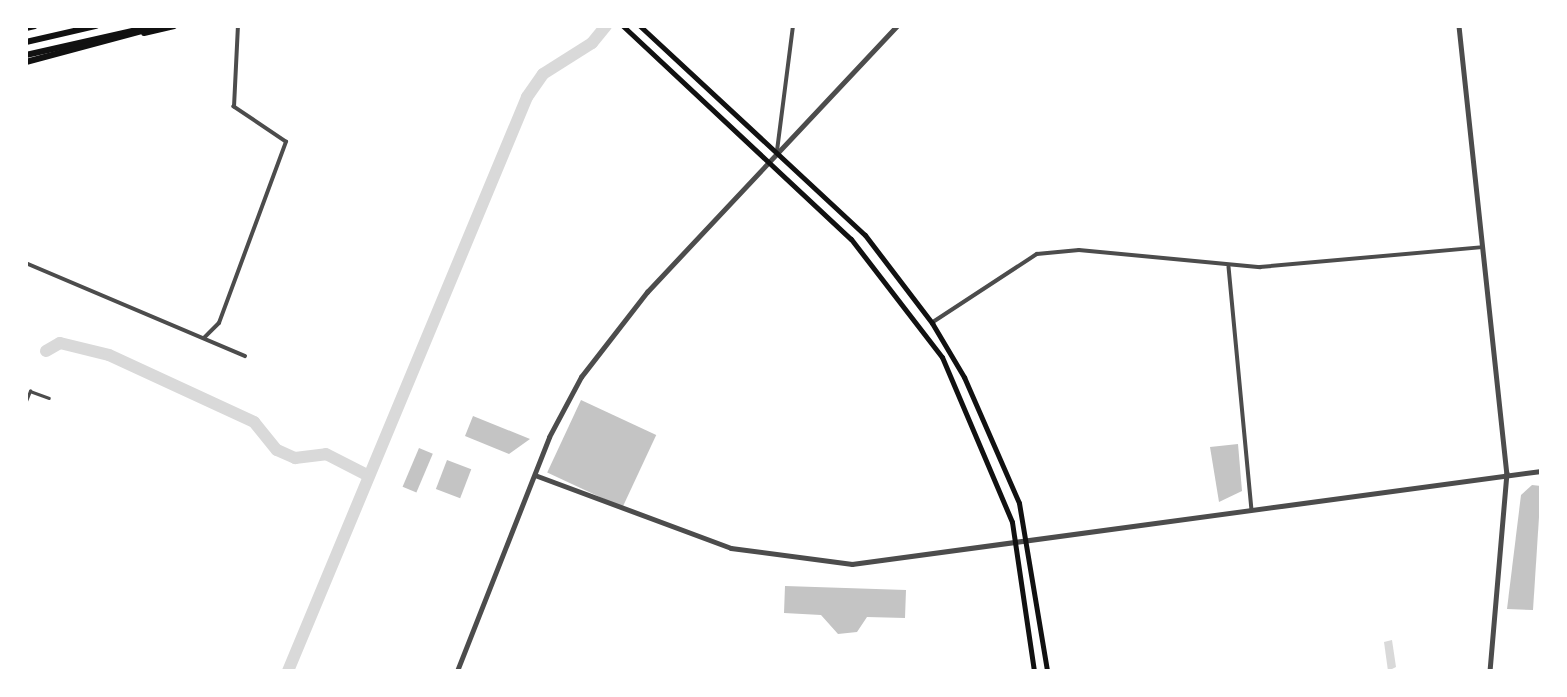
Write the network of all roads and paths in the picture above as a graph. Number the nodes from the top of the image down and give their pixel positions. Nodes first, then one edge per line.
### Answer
1 (34, 26) edge
2 (96, 26) edge
3 (154, 26) edge
4 (160, 26) edge
5 (174, 26) edge
6 (238, 26) edge
7 (623, 26) edge
8 (640, 26) edge
9 (793, 26) edge
10 (897, 26) edge
11 (1459, 26) edge
12 (26, 28) edge
13 (26, 42) edge
14 (26, 55) edge
15 (26, 62) edge
16 (777, 151) junction
17 (766, 163) junction
18 (1482, 247) junction
19 (26, 262) edge
20 (1229, 266) junction
21 (932, 323) junction
22 (204, 338) junction
23 (245, 356) dead end
24 (50, 398) dead end
25 (26, 401) edge
26 (1541, 471) edge
27 (1507, 473) junction
28 (535, 475) junction
29 (1252, 509) junction
30 (1029, 543) junction
31 (1017, 546) junction
32 (457, 671) edge
33 (1034, 671) edge
34 (1047, 671) edge
35 (1490, 671) edge

1 - 12 main road
2 - 13 main road
3 - 14 main road
4 - 15 main road
5 - 15 main road
6 - 22 street
7 - 17 main road
8 - 16 main road
9 - 16 street
10 - 16 street
11 - 18 street
16 - 17 street
16 - 21 main road
17 - 28 street
17 - 31 main road
18 - 20 street
18 - 27 street
19 - 22 street
20 - 21 street
20 - 29 street
21 - 30 main road
22 - 23 street
24 - 25 street
26 - 27 street
27 - 29 street
27 - 35 street
28 - 31 street
28 - 32 street
29 - 30 street
30 - 31 street
30 - 34 main road
31 - 33 main road

